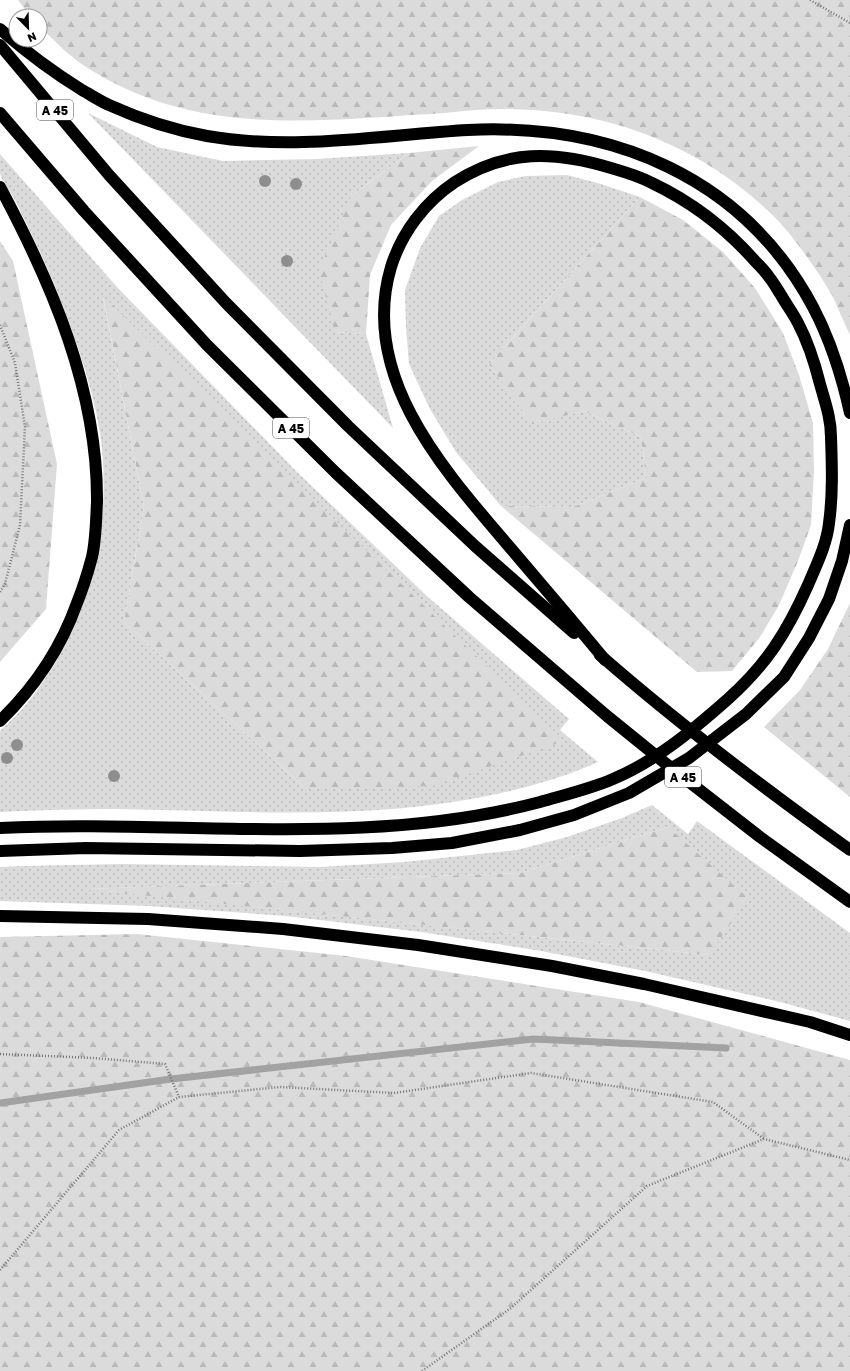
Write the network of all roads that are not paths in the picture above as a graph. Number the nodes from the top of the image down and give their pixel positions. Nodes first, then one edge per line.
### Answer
1 (0, 29) edge
2 (0, 45) edge
3 (0, 113) edge
4 (0, 187) edge
5 (850, 413) edge
6 (850, 525) edge
7 (606, 660) junction
8 (0, 721) edge
9 (0, 828) edge
10 (850, 850) edge
11 (0, 851) edge
12 (850, 902) edge
13 (0, 916) edge
14 (850, 1035) edge

1 - 5 highway
2 - 7 highway, A 45
3 - 12 highway, A 45
4 - 8 highway
6 - 11 highway
7 - 9 highway
7 - 10 highway, A 45
13 - 14 highway

